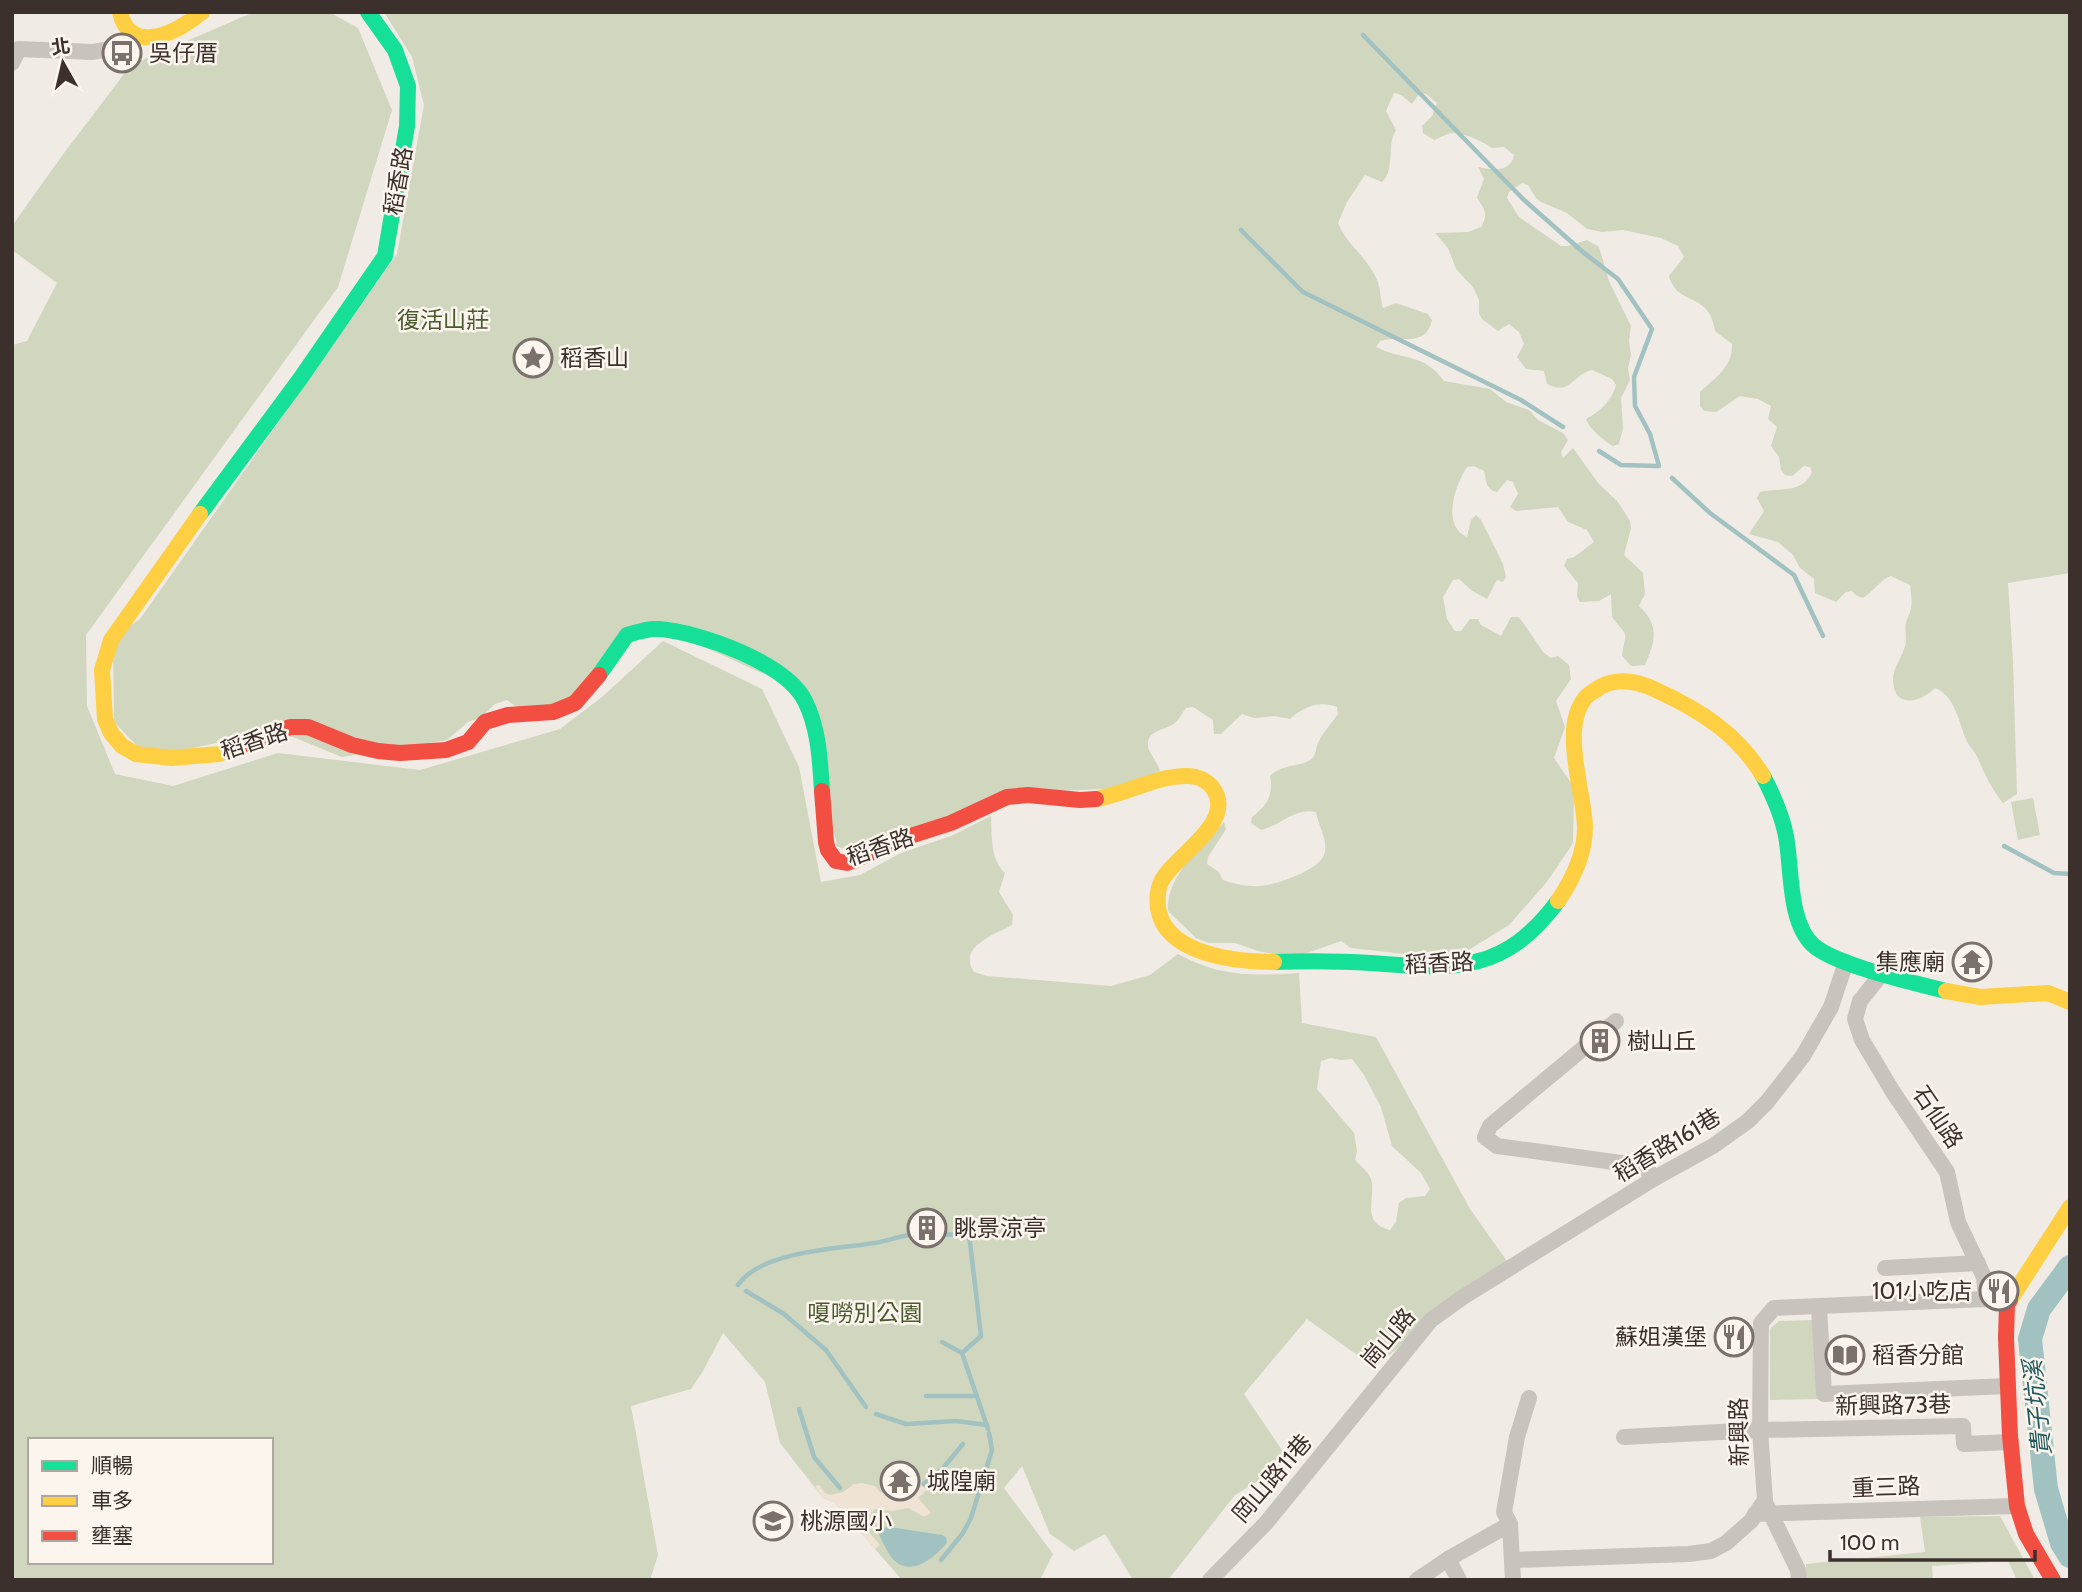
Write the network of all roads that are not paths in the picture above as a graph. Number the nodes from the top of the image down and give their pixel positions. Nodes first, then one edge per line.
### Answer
1 (120, 12) edge
2 (202, 12) edge
3 (368, 12) edge
4 (134, 35) junction
5 (15, 53) edge
6 (1846, 962) junction
7 (1883, 972) junction
8 (2070, 1002) edge
9 (1616, 1021) dead end
10 (1656, 1178) junction
11 (2070, 1208) edge
12 (1978, 1263) junction
13 (1885, 1268) dead end
14 (1986, 1298) junction
15 (2007, 1304) junction
16 (1819, 1307) junction
17 (1450, 1308) joint
18 (2008, 1386) junction
19 (1529, 1398) dead end
20 (1365, 1402) joint
21 (1760, 1430) junction
22 (1624, 1437) dead end
23 (2011, 1442) junction
24 (2017, 1506) junction
25 (1763, 1509) junction
26 (1510, 1524) junction
27 (1448, 1559) junction
28 (1513, 1560) junction
29 (1210, 1580) edge
30 (1418, 1580) edge
31 (1459, 1580) edge
32 (1513, 1580) edge
33 (1799, 1580) edge
34 (2053, 1580) edge

1 - 4 street
2 - 4 street
3 - 6 street, 稻香路
4 - 5 street
6 - 7 street, 稻香路
6 - 10 street, 稻香路161巷
7 - 8 street, 稻香路
7 - 12 street, 石仙路
9 - 10 street
10 - 17 street, 稻香路161巷
11 - 15 street
12 - 13 street
12 - 14 street, 石仙路
14 - 15 street, 新興路
14 - 16 street, 新興路
15 - 18 street
16 - 18 street
16 - 21 street, 新興路
17 - 20 street, 崗山路
18 - 23 street
19 - 26 street
20 - 29 street, 岡山路11巷
21 - 22 street
21 - 23 street, 新興路73巷
21 - 25 street, 新興路
23 - 24 street
24 - 25 street, 重三路
24 - 34 street
25 - 28 street
25 - 33 street
26 - 27 street
26 - 28 street
27 - 30 street
27 - 31 street
28 - 32 street

